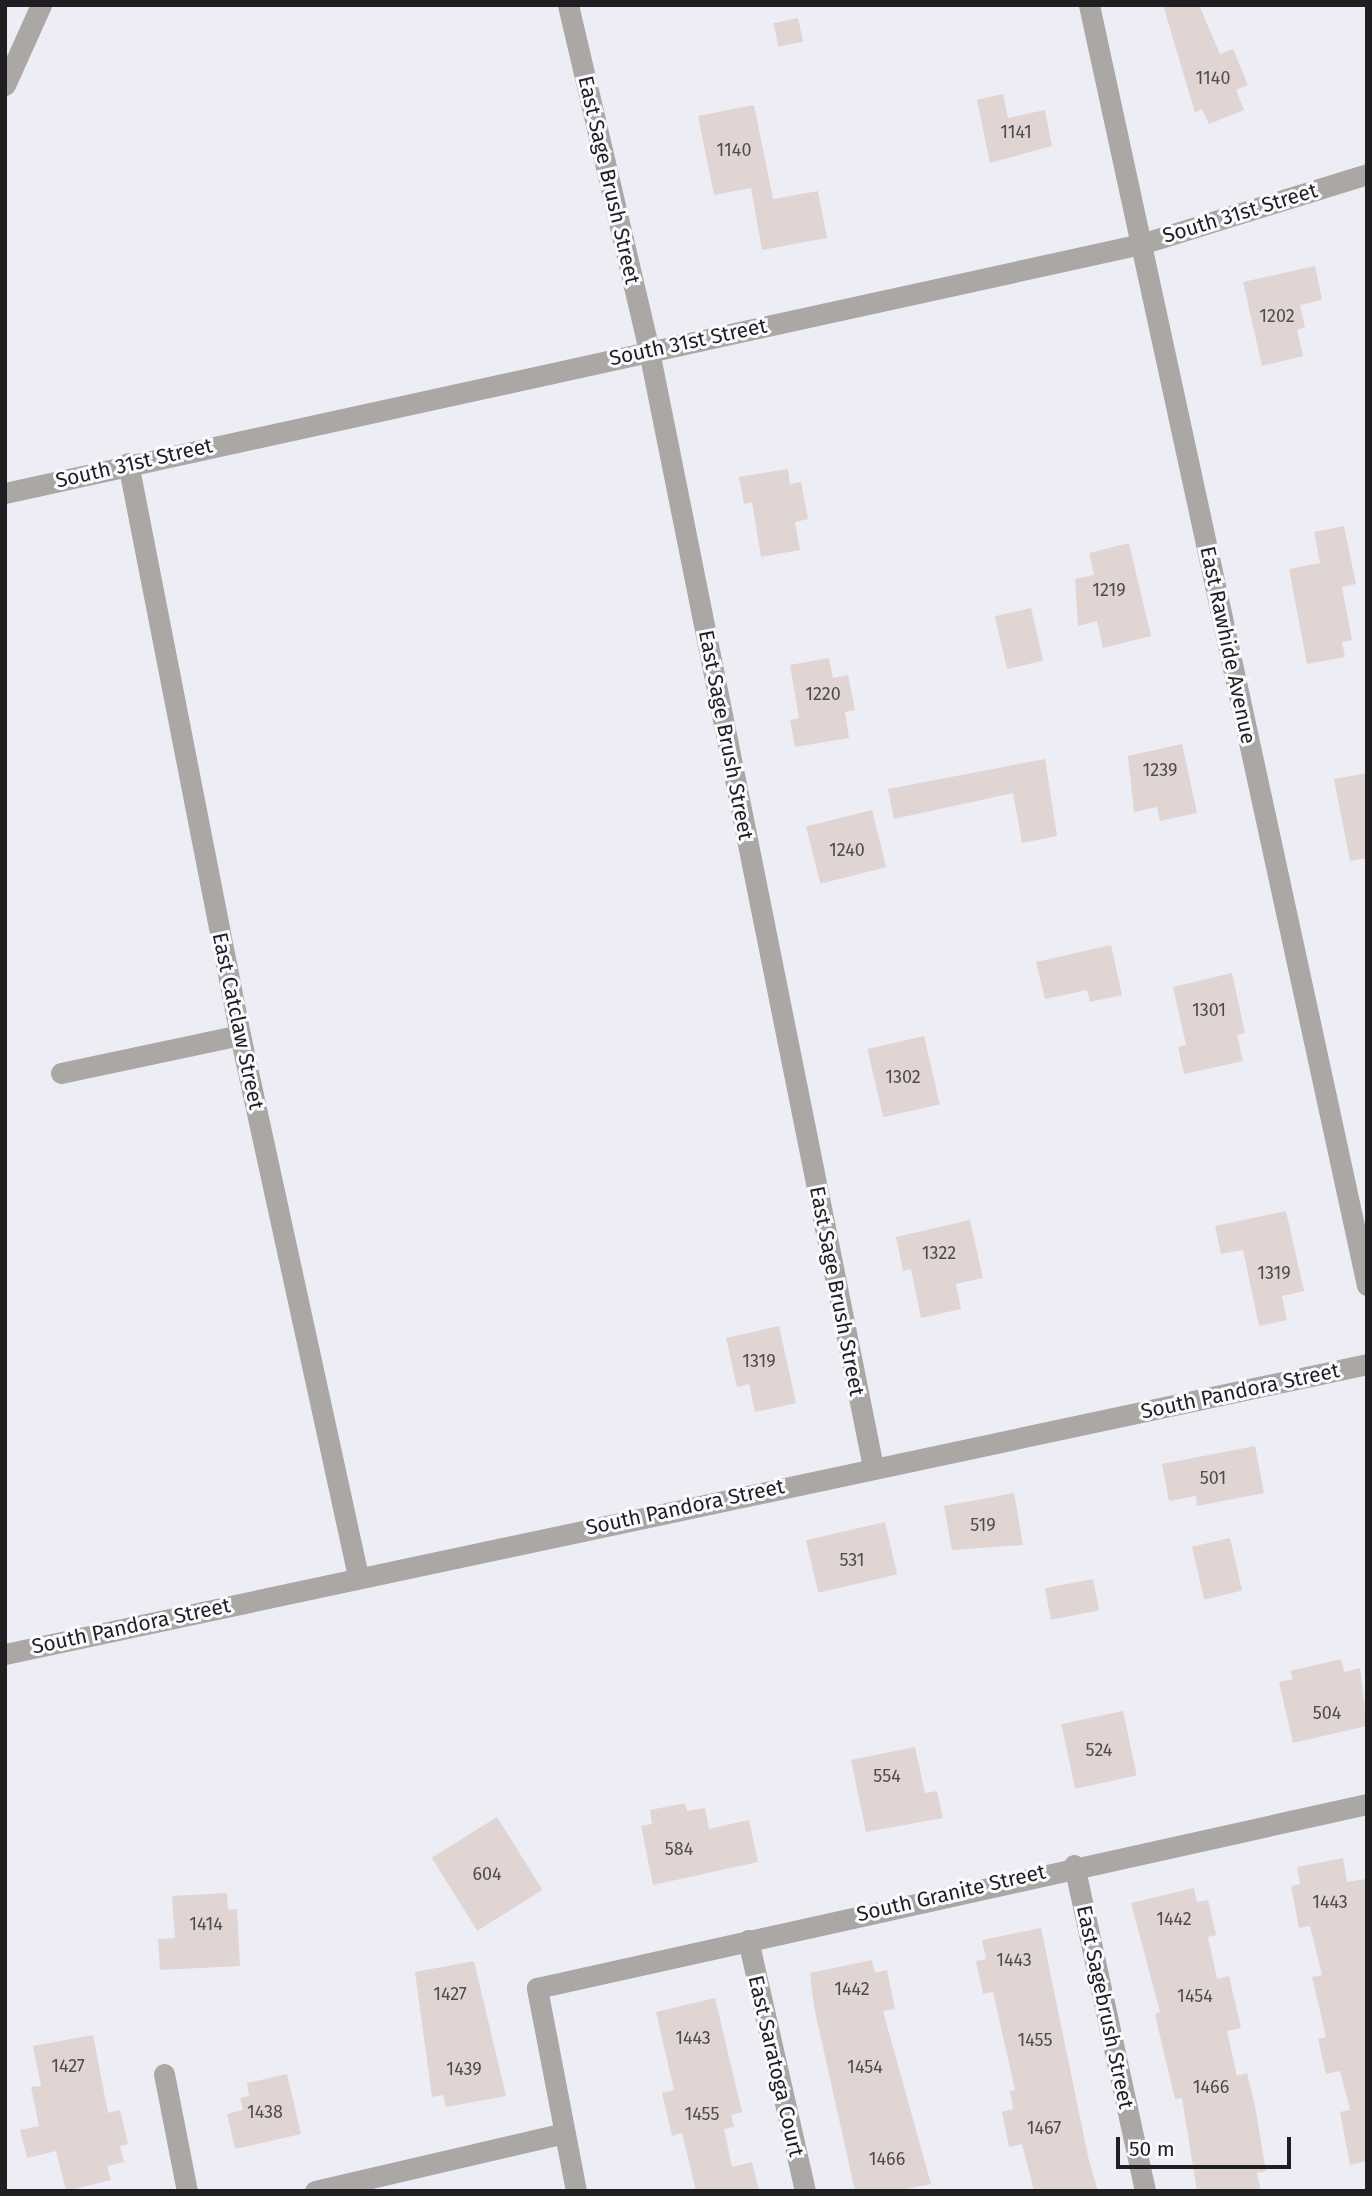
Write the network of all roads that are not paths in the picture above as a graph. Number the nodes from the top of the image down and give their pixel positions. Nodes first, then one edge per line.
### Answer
1 (41, 5) edge
2 (568, 5) edge
3 (1090, 5) edge
4 (5, 85) edge
5 (1367, 174) edge
6 (1141, 244) junction
7 (649, 351) junction
8 (128, 463) junction
9 (5, 493) edge
10 (240, 1035) junction
11 (61, 1073) dead end
12 (1367, 1285) edge
13 (1367, 1364) edge
14 (873, 1467) junction
15 (358, 1576) junction
16 (5, 1654) edge
17 (1367, 1804) edge
18 (1074, 1865) junction
19 (748, 1940) junction
20 (164, 2074) dead end
21 (564, 2133) junction
22 (187, 2191) edge
23 (316, 2191) edge
24 (576, 2191) edge
25 (805, 2191) edge
26 (1145, 2191) edge

1 - 4 street
2 - 7 street, East Sage Brush Street
3 - 6 street, East Rawhide Avenue
5 - 6 street, South 31st Street
6 - 7 street, South 31st Street
6 - 12 street, East Rawhide Avenue
7 - 8 street, South 31st Street
7 - 14 street, East Sage Brush Street
8 - 9 street, South 31st Street
8 - 10 street, East Catclaw Street
10 - 11 street
10 - 15 street, East Catclaw Street
13 - 14 street, South Pandora Street
14 - 15 street, South Pandora Street
15 - 16 street, South Pandora Street
17 - 18 street, South Granite Street
18 - 19 street, South Granite Street
18 - 26 street, East Sagebrush Street
19 - 21 street, South Granite Street
19 - 25 street, East Saratoga Court
20 - 22 street
21 - 23 street
21 - 24 street

